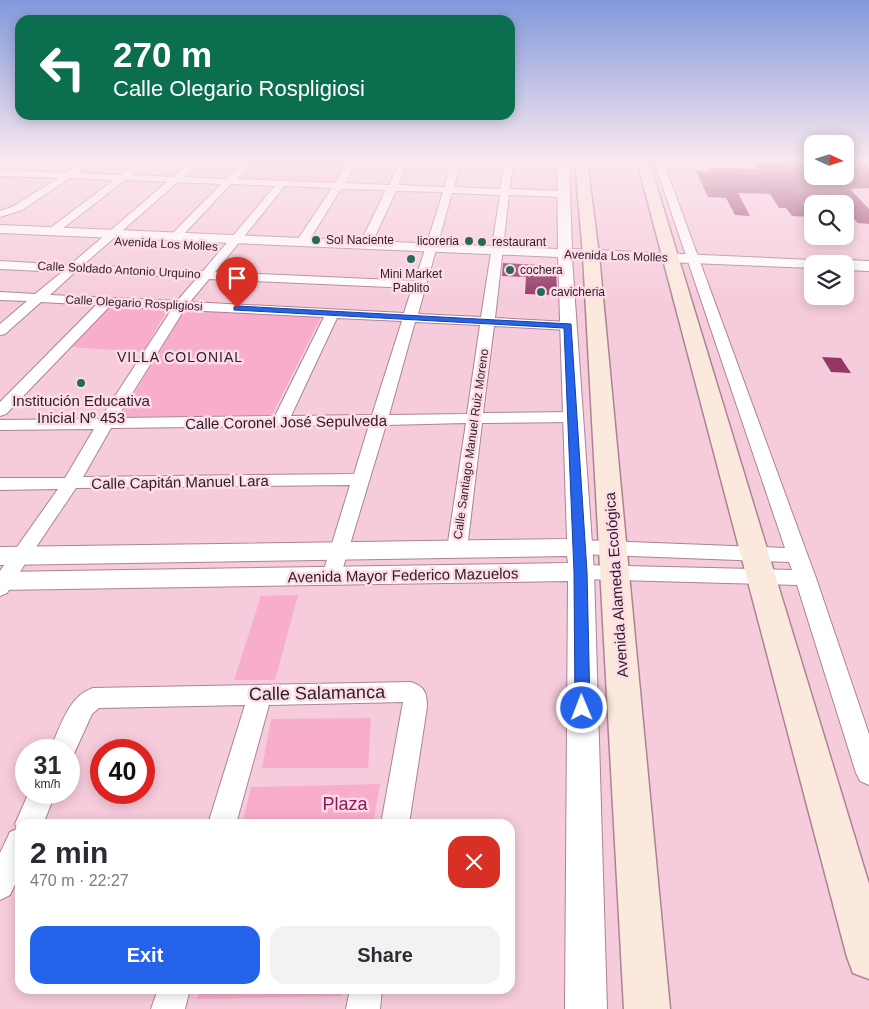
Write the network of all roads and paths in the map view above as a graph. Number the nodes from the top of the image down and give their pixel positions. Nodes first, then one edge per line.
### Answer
1 (18, 208) edge
2 (83, 208) edge
3 (144, 208) edge
4 (203, 208) edge
5 (262, 208) edge
6 (324, 208) edge
7 (383, 208) edge
8 (442, 208) edge
9 (503, 208) edge
10 (566, 208) edge
11 (580, 208) edge
12 (662, 208) edge
13 (670, 208) edge
14 (0, 214) edge
15 (0, 229) edge
16 (53, 231) junction
17 (0, 237) edge
18 (175, 237) junction
19 (109, 238) junction
20 (302, 242) junction
21 (234, 243) junction
22 (365, 245) junction
23 (429, 252) junction
24 (496, 255) junction
25 (578, 258) junction
26 (684, 262) junction
27 (0, 264) edge
28 (804, 264) edge
29 (854, 265) edge
30 (869, 266) edge
31 (74, 268) junction
32 (804, 270) edge
33 (854, 272) edge
34 (869, 273) edge
35 (206, 275) junction
36 (419, 285) junction
37 (0, 296) edge
38 (38, 298) junction
39 (106, 302) junction
40 (180, 306) junction
41 (333, 313) junction
42 (409, 317) junction
43 (487, 322) junction
44 (568, 326) junction
45 (0, 331) edge
46 (0, 411) edge
47 (573, 417) junction
48 (474, 419) junction
49 (378, 420) junction
50 (280, 421) junction
51 (105, 424) junction
52 (0, 425) edge
53 (361, 480) junction
54 (71, 483) junction
55 (0, 484) edge
56 (457, 549) junction
57 (339, 551) junction
58 (798, 555) junction
59 (10, 556) edge
60 (580, 560) junction
61 (614, 561) junction
62 (759, 565) junction
63 (332, 576) junction
64 (806, 578) junction
65 (2, 583) edge
66 (260, 695) junction
67 (89, 699) joint
68 (68, 739) edge
69 (869, 773) edge
70 (38, 804) edge
71 (31, 819) edge
72 (223, 819) edge
73 (396, 819) edge
74 (15, 851) edge
75 (2, 875) edge
76 (859, 889) edge
77 (869, 957) edge
78 (172, 994) edge
79 (365, 994) edge
80 (168, 1009) edge
81 (363, 1009) edge
82 (586, 1009) edge
83 (648, 1009) edge

1 - 14 street
2 - 16 street
3 - 19 street
4 - 18 street
5 - 21 street
6 - 20 street
7 - 22 street
8 - 23 street
9 - 24 street, Calle Santiago Manuel Ruiz Moreno
10 - 25 street, Avenida Alameda Ecológica
11 - 25 main road, Avenida Alameda Ecológica
12 - 26 main road
13 - 26 street
15 - 16 street, Avenida Los Molles
16 - 19 street, Avenida Los Molles
17 - 19 street, Avenida Los Molles
18 - 19 street, Avenida Los Molles
18 - 21 street, Avenida Los Molles
19 - 21 street, Avenida Los Molles
19 - 31 street
20 - 21 street, Avenida Los Molles
20 - 22 street, Avenida Los Molles
21 - 23 street, Avenida Los Molles
21 - 35 street
22 - 23 street, Avenida Los Molles
23 - 24 street, Avenida Los Molles
23 - 36 street
24 - 25 street, Avenida Los Molles
24 - 43 street, Calle Santiago Manuel Ruiz Moreno
25 - 26 street, Avenida Los Molles
25 - 44 street, Avenida Alameda Ecológica
25 - 61 main road, Avenida Alameda Ecológica
26 - 28 street, Avenida Los Molles
26 - 32 street, Avenida Los Molles
26 - 58 street
26 - 62 main road
27 - 31 street, Calle Soldado Antonio Urquino
29 - 30 street
31 - 35 street, Calle Soldado Antonio Urquino
31 - 38 street
33 - 34 street
35 - 36 street, Calle Soldado Antonio Urquino
35 - 40 street
36 - 42 street
37 - 38 street, Calle Olegario Rospligiosi
38 - 39 street, Calle Olegario Rospligiosi
38 - 45 street
39 - 40 street, Calle Olegario Rospligiosi
39 - 46 street
40 - 41 street, Calle Olegario Rospligiosi
40 - 51 street
41 - 42 street, Calle Olegario Rospligiosi
41 - 50 street
42 - 43 street, Calle Olegario Rospligiosi
42 - 49 street
43 - 44 street, Calle Olegario Rospligiosi
43 - 48 street, Calle Santiago Manuel Ruiz Moreno
44 - 47 street, Avenida Alameda Ecológica
47 - 48 street, Calle Coronel José Sepulveda
47 - 60 street, Avenida Alameda Ecológica
48 - 49 street, Calle Coronel José Sepulveda
48 - 56 street, Calle Santiago Manuel Ruiz Moreno
49 - 50 street, Calle Coronel José Sepulveda
49 - 53 street
50 - 51 street, Calle Coronel José Sepulveda
51 - 52 street, Calle Coronel José Sepulveda
51 - 54 street
53 - 54 street, Calle Capitán Manuel Lara
53 - 57 street
54 - 55 street, Calle Capitán Manuel Lara
54 - 59 street
56 - 57 street, Avenida Mayor Federico Mazuelos
56 - 60 street, Avenida Mayor Federico Mazuelos
57 - 59 street, Avenida Mayor Federico Mazuelos
57 - 63 street
58 - 62 street, Avenida Mayor Federico Mazuelos
58 - 64 street
59 - 65 street
60 - 61 street, Avenida Mayor Federico Mazuelos
60 - 63 street, Avenida Mayor Federico Mazuelos
60 - 82 street, Avenida Alameda Ecológica
61 - 62 street, Avenida Mayor Federico Mazuelos
61 - 83 main road, Avenida Alameda Ecológica
62 - 64 street, Avenida Mayor Federico Mazuelos
62 - 76 main road
63 - 65 street, Avenida Mayor Federico Mazuelos
64 - 69 street
66 - 67 street, Calle Salamanca
66 - 72 street
66 - 73 street, Calle Salamanca
67 - 68 street
70 - 71 street
74 - 75 street
76 - 77 main road
78 - 80 street
79 - 81 street

